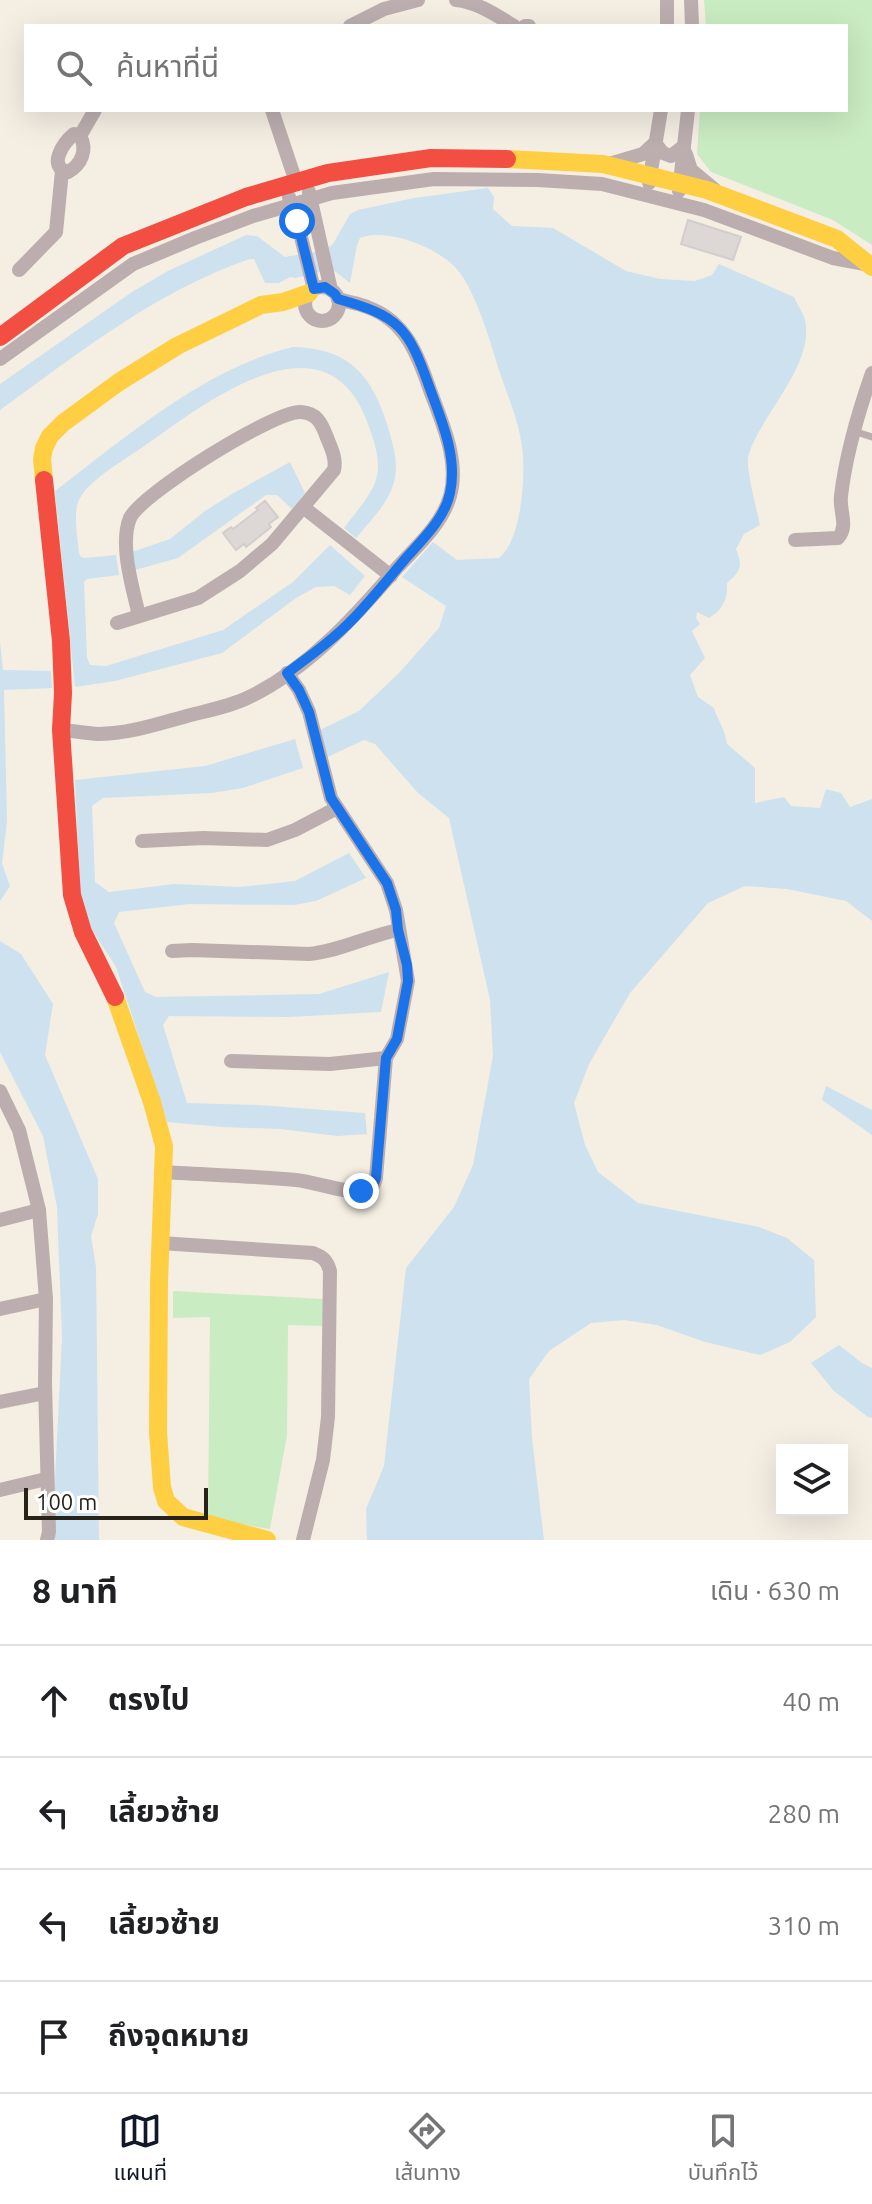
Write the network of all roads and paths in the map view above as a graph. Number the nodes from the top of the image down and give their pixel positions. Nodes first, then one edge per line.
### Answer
1 (418, 0) edge
2 (456, 0) edge
3 (667, 0) edge
4 (691, 0) edge
5 (354, 24) edge
6 (510, 24) edge
7 (667, 24) edge
8 (692, 24) edge
9 (94, 112) edge
10 (273, 112) edge
11 (661, 112) edge
12 (688, 112) edge
13 (655, 143) junction
14 (684, 146) junction
15 (605, 165) junction
16 (650, 176) junction
17 (297, 182) junction
18 (680, 183) junction
19 (721, 195) junction
20 (647, 196) junction
21 (318, 197) junction
22 (678, 203) junction
23 (291, 205) junction
24 (273, 210) junction
25 (297, 221) junction
26 (870, 266) edge
27 (19, 270) dead end
28 (311, 287) junction
29 (334, 294) junction
30 (283, 302) junction
31 (354, 303) junction
32 (309, 314) junction
33 (334, 315) junction
34 (0, 337) edge
35 (0, 359) edge
36 (870, 383) edge
37 (853, 431) junction
38 (872, 437) edge
39 (303, 507) junction
40 (795, 540) dead end
41 (391, 576) junction
42 (139, 616) junction
43 (117, 623) dead end
44 (287, 673) junction
45 (61, 730) junction
46 (337, 808) junction
47 (142, 841) dead end
48 (398, 930) junction
49 (172, 951) dead end
50 (386, 1058) junction
51 (231, 1061) dead end
52 (0, 1091) edge
53 (164, 1172) junction
54 (39, 1210) junction
55 (0, 1220) edge
56 (160, 1243) junction
57 (46, 1299) junction
58 (0, 1309) edge
59 (45, 1393) junction
60 (0, 1402) edge
61 (46, 1479) junction
62 (0, 1490) edge
63 (47, 1540) edge
64 (267, 1540) edge
65 (303, 1540) edge

1 - 5 street
2 - 6 street
3 - 7 street
4 - 8 street
9 - 27 street
10 - 17 street
11 - 13 street
12 - 14 street
13 - 14 street
13 - 15 street
13 - 16 street
14 - 18 street
14 - 19 street
15 - 16 street
15 - 17 street
16 - 18 street
16 - 20 street
17 - 21 street
17 - 23 street
17 - 34 street
18 - 19 street
18 - 22 street
19 - 26 street
20 - 21 street
20 - 22 street
21 - 23 street
21 - 29 street
22 - 26 street
23 - 24 street
23 - 25 street
24 - 25 street
24 - 35 street
25 - 28 street
28 - 29 street
28 - 30 street
28 - 32 street
29 - 31 street
29 - 33 street
30 - 32 street
30 - 45 street
31 - 33 street
31 - 41 street
32 - 33 street
36 - 37 street
37 - 38 lane
37 - 40 street
39 - 41 street
39 - 42 street
39 - 42 street
41 - 44 street
42 - 43 street
44 - 45 street
44 - 46 street
45 - 53 street
46 - 47 street
46 - 48 street
48 - 49 street
48 - 50 street
50 - 51 street
50 - 53 street
52 - 54 street
53 - 56 street
54 - 55 street
54 - 57 street
56 - 64 street
56 - 65 street
57 - 58 street
57 - 59 street
59 - 60 street
59 - 61 street
61 - 62 street
61 - 63 street

